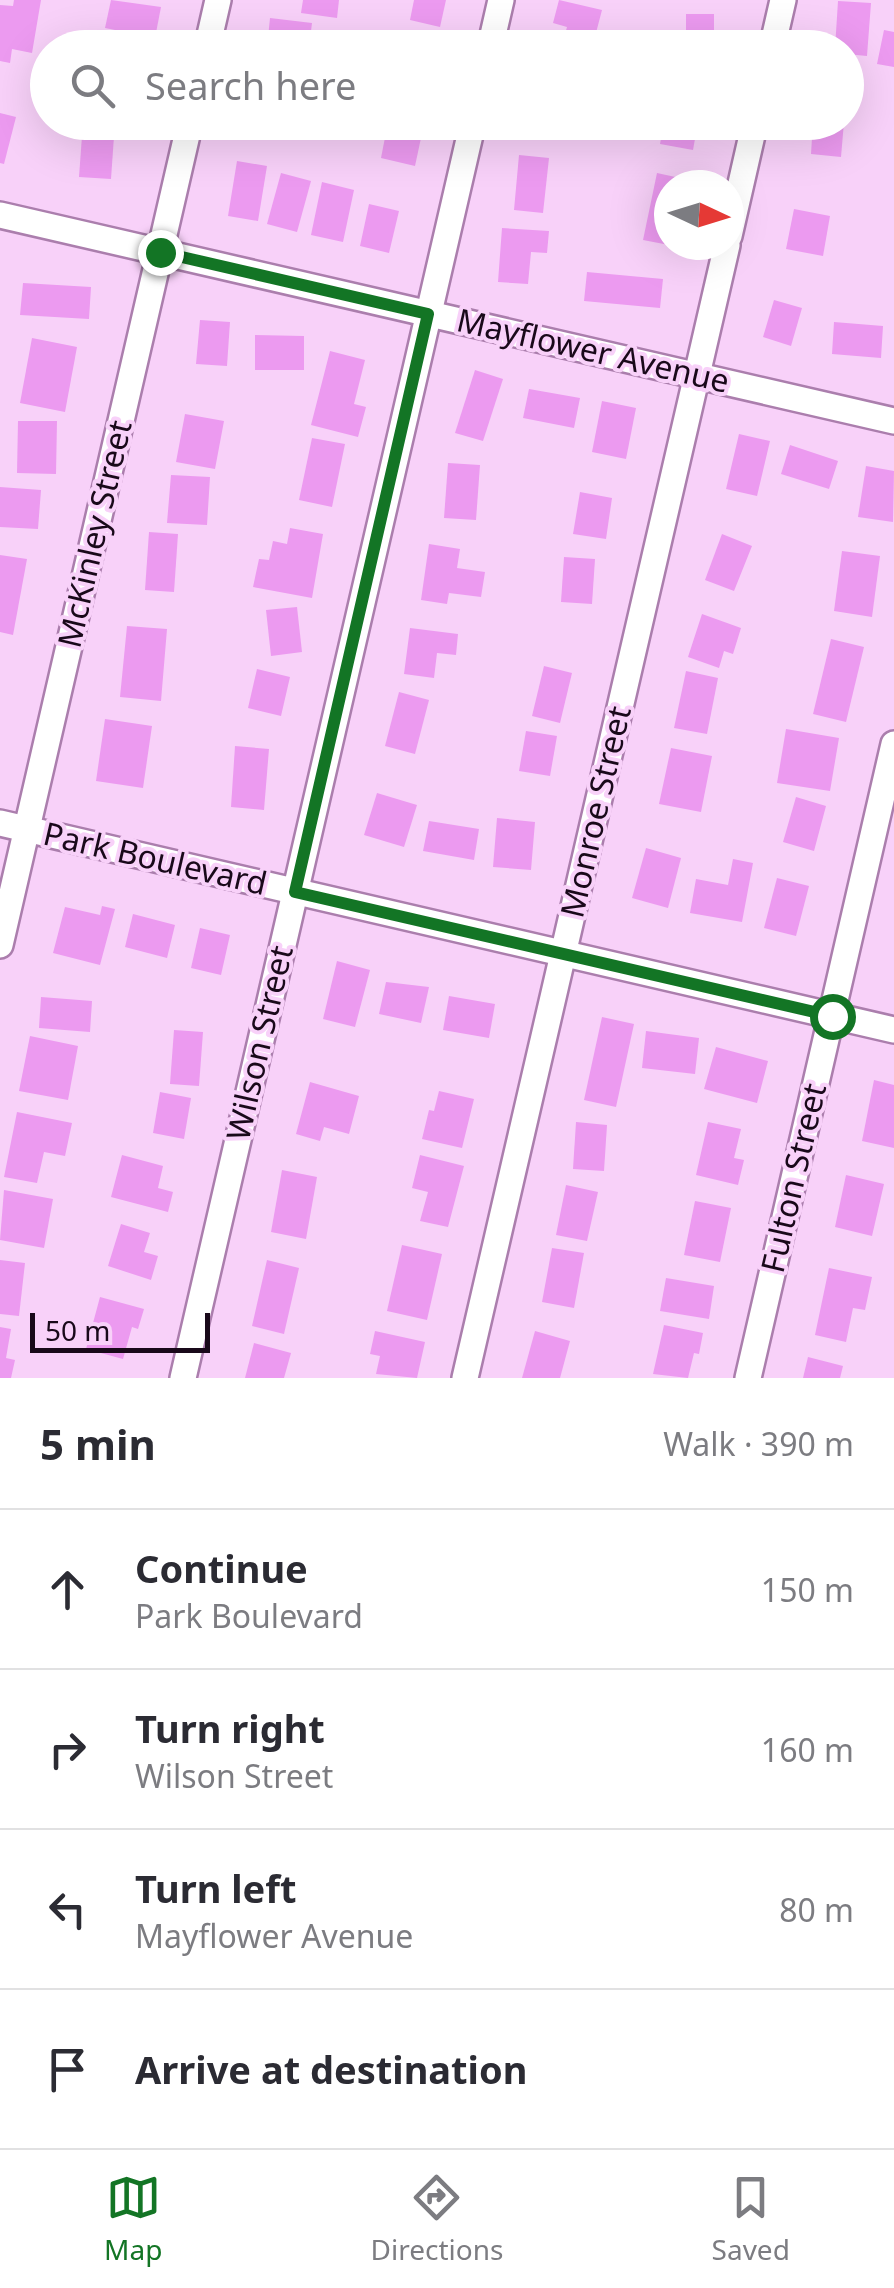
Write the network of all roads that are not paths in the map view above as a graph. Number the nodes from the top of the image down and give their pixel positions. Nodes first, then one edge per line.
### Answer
1 (218, 0) edge
2 (501, 0) edge
3 (783, 0) edge
4 (212, 30) edge
5 (494, 30) edge
6 (776, 30) edge
7 (186, 140) edge
8 (468, 140) edge
9 (751, 140) edge
10 (744, 170) edge
11 (0, 214) edge
12 (160, 252) junction
13 (724, 260) edge
14 (428, 314) junction
15 (697, 375) junction
16 (894, 421) edge
17 (894, 744) edge
18 (0, 823) edge
19 (27, 829) junction
20 (295, 892) junction
21 (0, 945) edge
22 (563, 954) junction
23 (832, 1016) junction
24 (894, 1030) edge
25 (182, 1378) edge
26 (465, 1378) edge
27 (748, 1378) edge

1 - 4 street
2 - 5 street
3 - 6 street
7 - 12 street, McKinley Street
8 - 14 street, Wilson Street
9 - 10 street
11 - 12 street, Mayflower Avenue
12 - 14 street, Mayflower Avenue
12 - 19 street, McKinley Street
13 - 15 street, Monroe Street
14 - 15 street, Mayflower Avenue
14 - 20 street, Wilson Street
15 - 16 street, Mayflower Avenue
15 - 22 street, Monroe Street
17 - 23 street, Fulton Street
18 - 19 street, Park Boulevard
19 - 20 street, Park Boulevard
19 - 21 street, McKinley Street
20 - 22 street, Park Boulevard
20 - 25 street, Wilson Street
22 - 23 street, Park Boulevard
22 - 26 street, Monroe Street
23 - 24 street, Park Boulevard
23 - 27 street, Fulton Street

